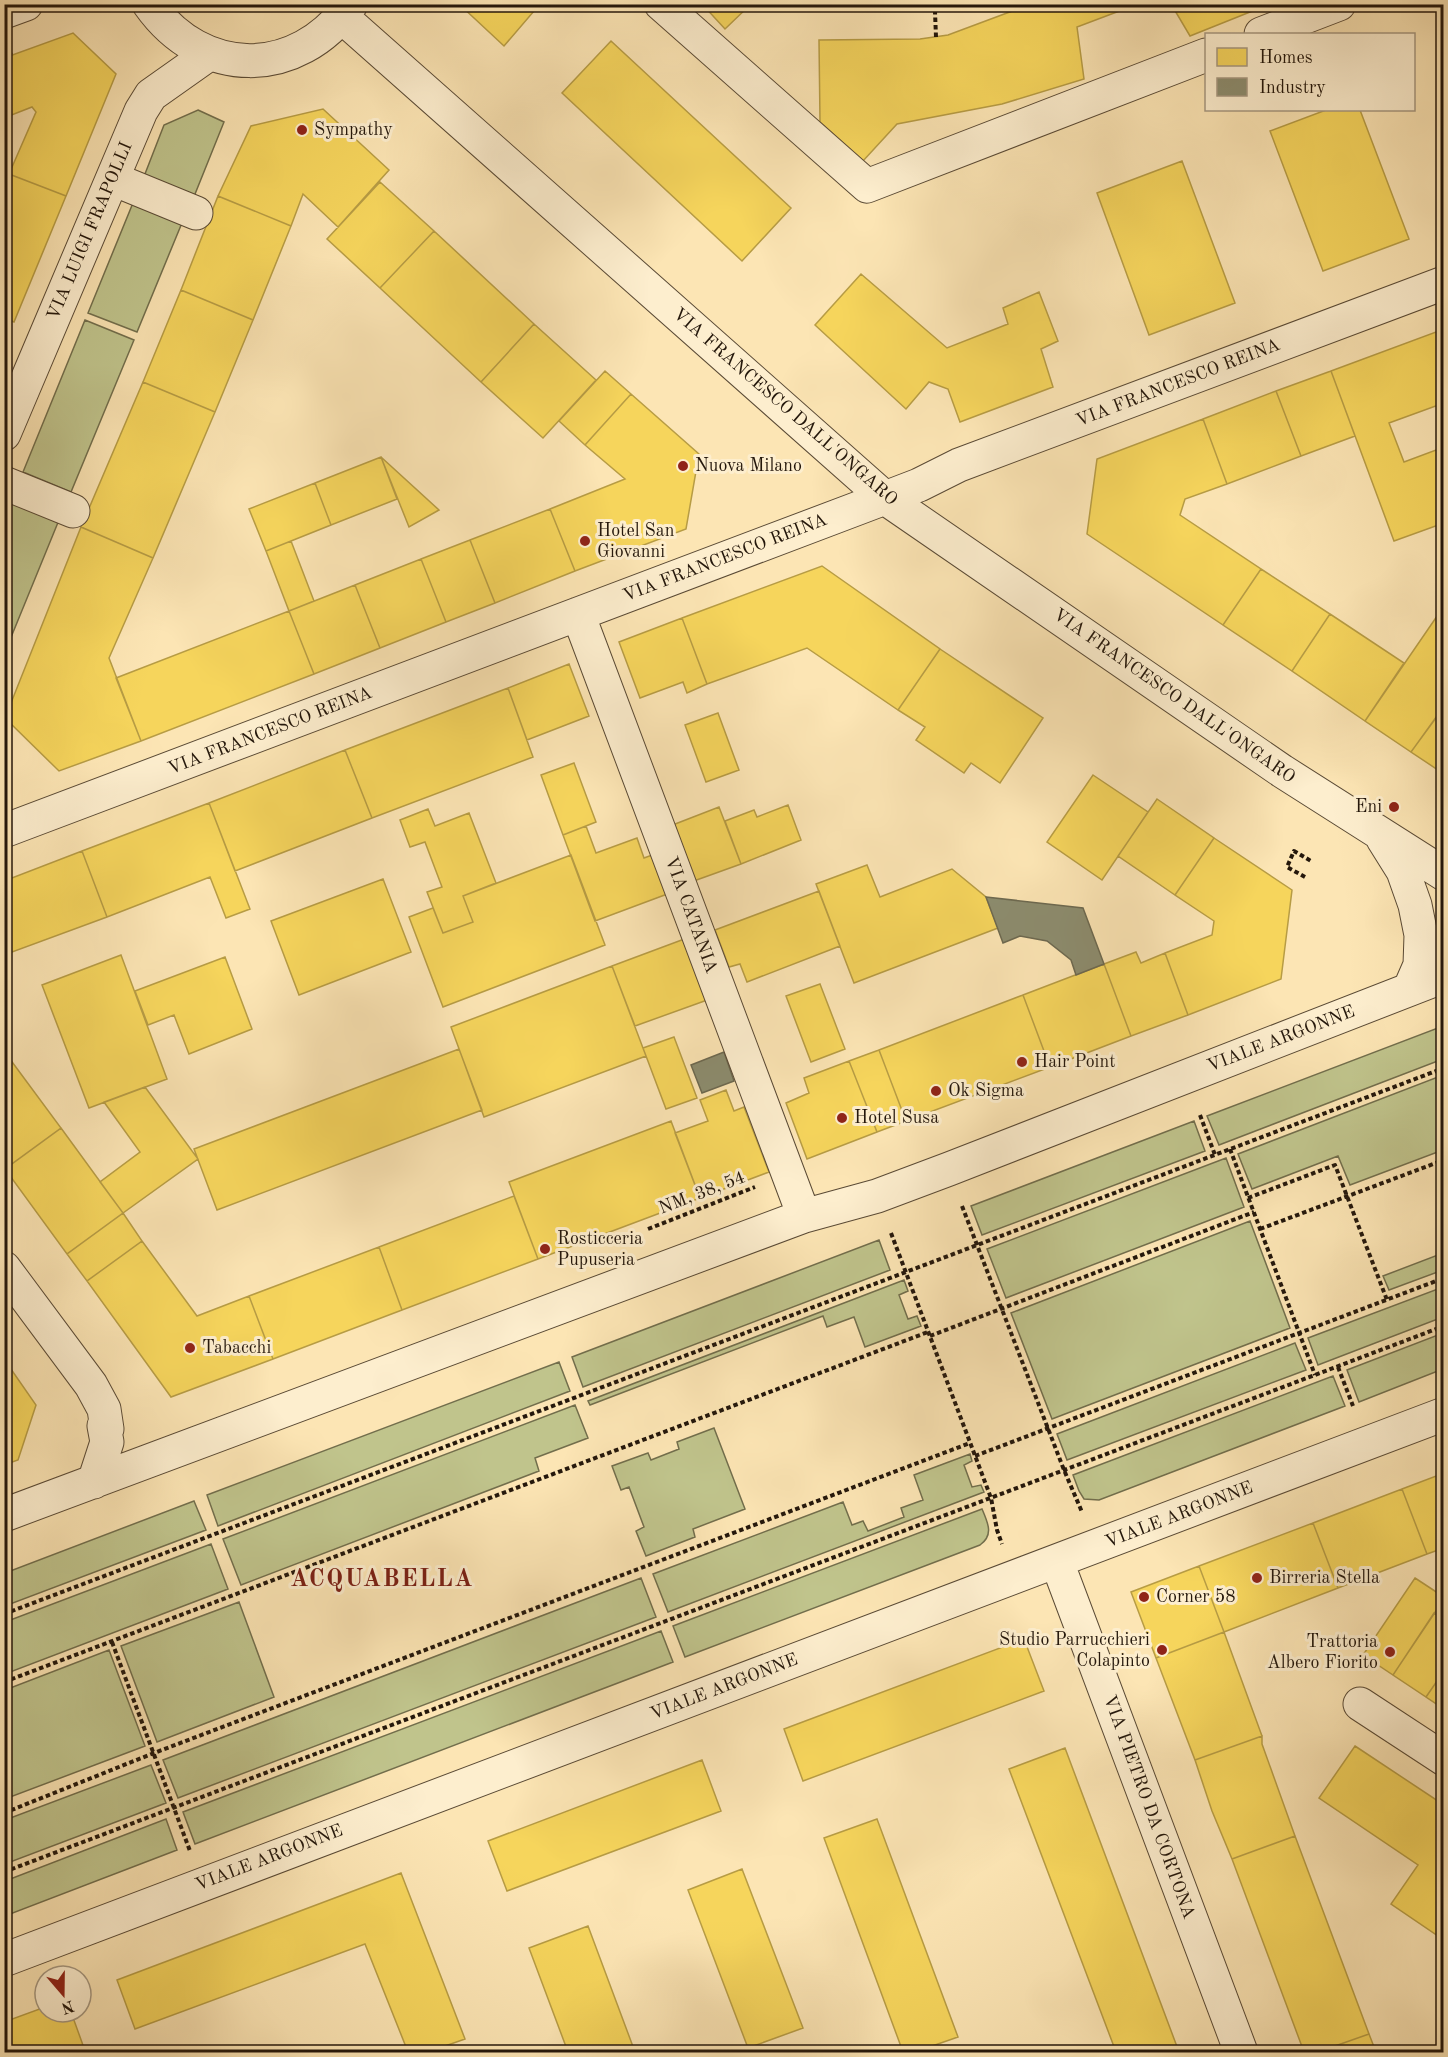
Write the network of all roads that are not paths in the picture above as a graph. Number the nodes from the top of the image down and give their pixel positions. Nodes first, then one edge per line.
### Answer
1 (26, 4) edge
2 (149, 4) edge
3 (661, 4) edge
4 (1339, 4) edge
5 (346, 11) edge
6 (4, 12) edge
7 (1264, 33) edge
8 (209, 54) junction
9 (1205, 55) edge
10 (113, 178) junction
11 (196, 213) dead end
12 (1443, 284) edge
13 (4, 434) edge
14 (4, 483) edge
15 (885, 498) junction
16 (73, 511) dead end
17 (578, 614) junction
18 (4, 831) edge
19 (1380, 835) junction
20 (1443, 874) edge
21 (1443, 976) edge
22 (1410, 988) junction
23 (804, 1216) junction
24 (4, 1268) edge
25 (1443, 1414) edge
26 (94, 1482) junction
27 (4, 1515) edge
28 (1057, 1562) junction
29 (1360, 1704) dead end
30 (1443, 1759) edge
31 (4, 1960) edge
32 (1241, 2052) edge

1 - 6 street
2 - 8 street
3 - 9 street
4 - 7 street
5 - 8 street
5 - 15 street, VIA FRANCESCO DALL'ONGARO
8 - 10 street, VIA LUIGI FRAPOLLI
10 - 11 street
10 - 13 street, VIA LUIGI FRAPOLLI
12 - 15 street, VIA FRANCESCO REINA
14 - 16 street
15 - 17 street, VIA FRANCESCO REINA
15 - 19 street, VIA FRANCESCO DALL'ONGARO
17 - 18 street, VIA FRANCESCO REINA
17 - 23 street, VIA CATANIA
19 - 20 street, VIA FRANCESCO DALL'ONGARO
19 - 22 street, VIA FRANCESCO DALL'ONGARO
21 - 22 street, VIALE ARGONNE
22 - 23 street, VIALE ARGONNE
23 - 26 street, VIALE ARGONNE
24 - 26 street
25 - 28 street, VIALE ARGONNE
26 - 27 street, VIALE ARGONNE
28 - 31 street, VIALE ARGONNE
28 - 32 street, VIA PIETRO DA CORTONA
29 - 30 street

